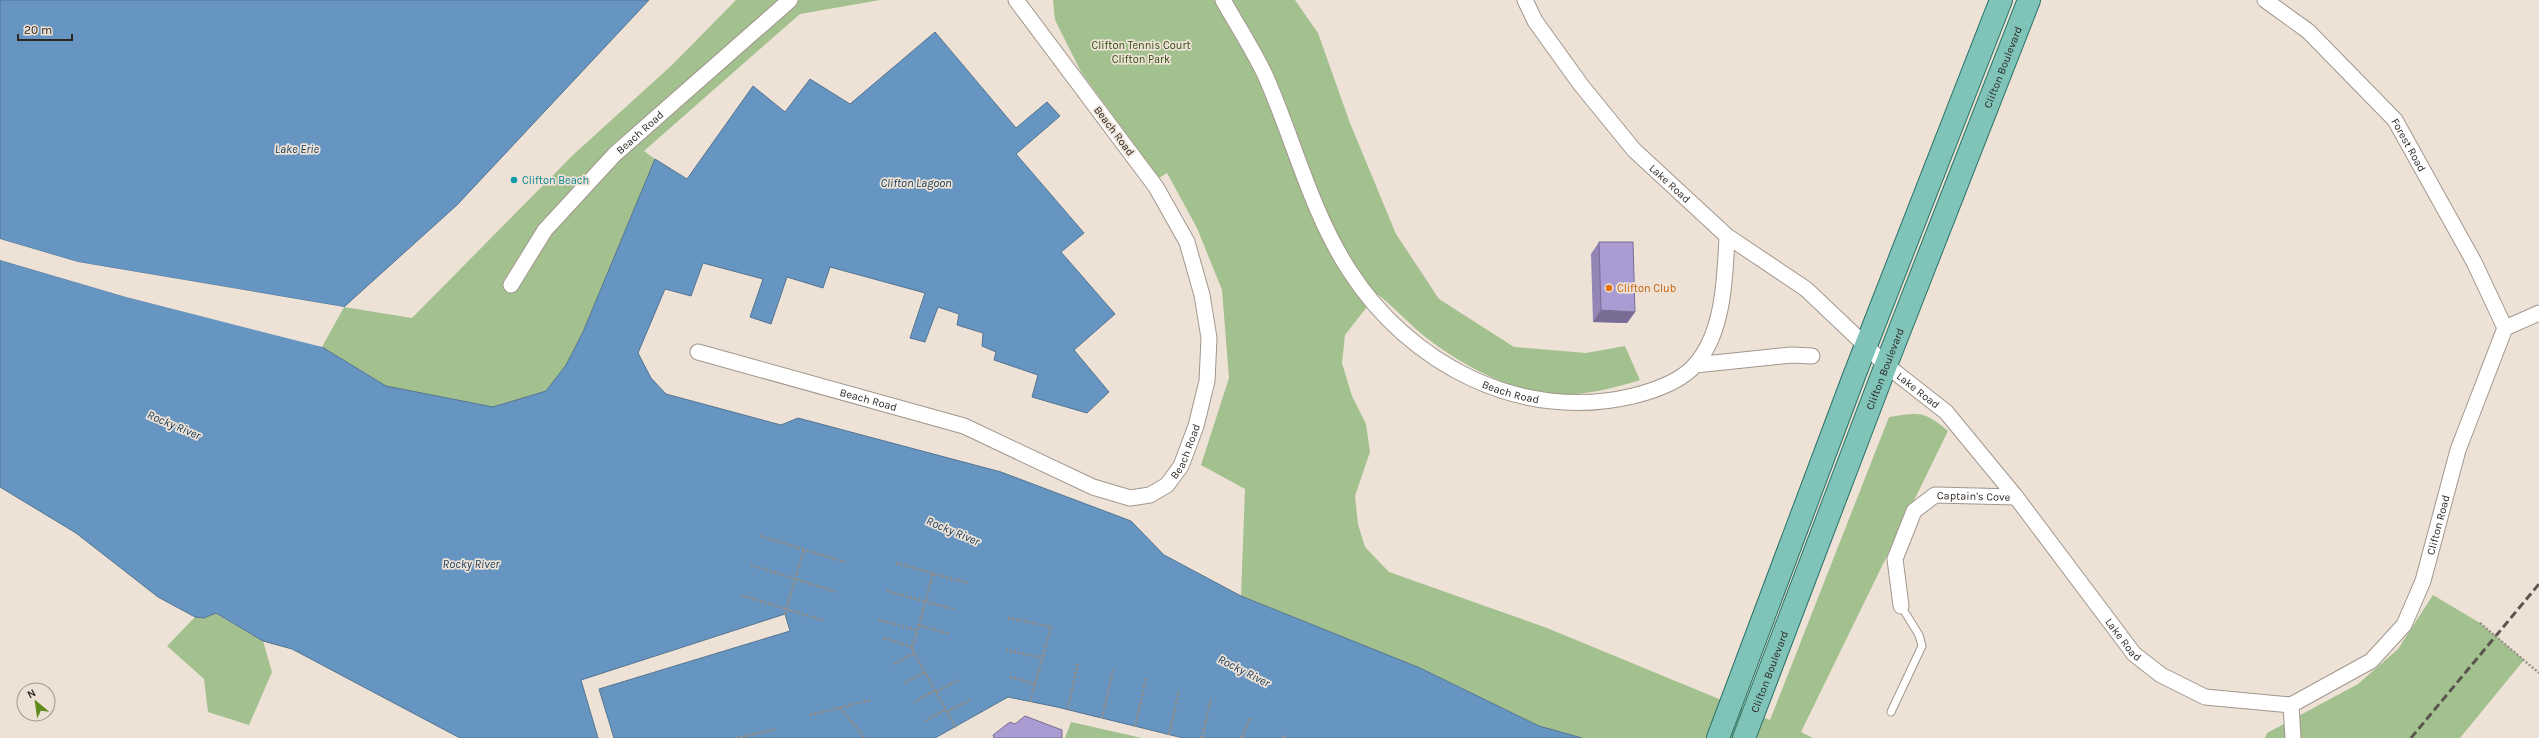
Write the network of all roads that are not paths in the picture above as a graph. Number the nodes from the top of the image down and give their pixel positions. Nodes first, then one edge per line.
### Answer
1 (790, 0) edge
2 (1016, 0) edge
3 (1223, 0) edge
4 (1524, 0) edge
5 (2001, 0) edge
6 (2029, 0) edge
7 (2265, 0) edge
8 (1727, 236) junction
9 (511, 285) dead end
10 (2539, 313) edge
11 (2505, 328) junction
12 (1866, 345) junction
13 (698, 352) dead end
14 (1812, 356) dead end
15 (1695, 365) junction
16 (1886, 365) junction
17 (2016, 497) junction
18 (1901, 606) joint
19 (2291, 705) junction
20 (1891, 712) dead end
21 (1718, 738) edge
22 (1744, 738) edge
23 (2293, 738) edge

1 - 9 street, Beach Road
2 - 13 street, Beach Road
3 - 15 street, Beach Road
4 - 8 street, Lake Road
5 - 12 main road
6 - 16 main road, Clifton Boulevard
7 - 11 street, Forest Road
8 - 12 street, Lake Road
8 - 15 street, Beach Road
10 - 11 street
11 - 19 street, Clifton Road
12 - 16 street, Lake Road
12 - 21 main road
14 - 15 street, Beach Road
16 - 17 street, Lake Road
16 - 22 main road, Clifton Boulevard
17 - 18 street, Captain's Cove
17 - 19 street, Lake Road
18 - 20 lane
19 - 23 street

